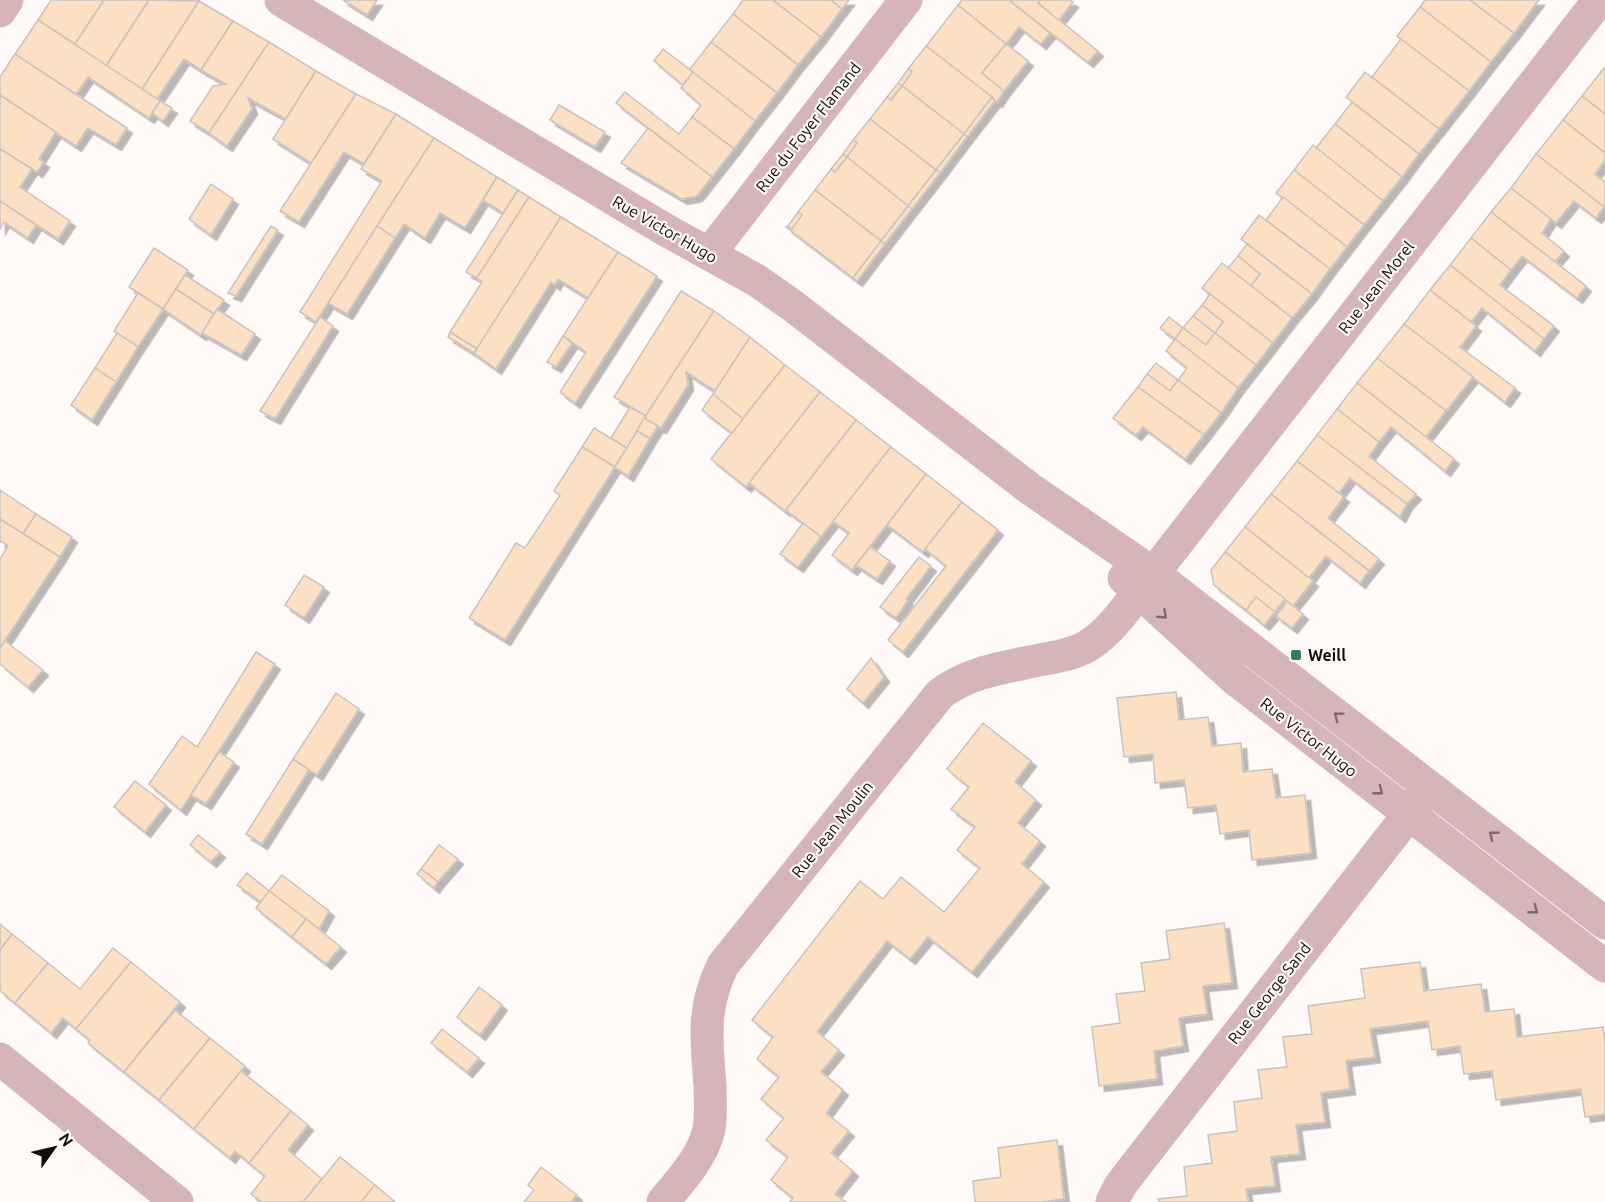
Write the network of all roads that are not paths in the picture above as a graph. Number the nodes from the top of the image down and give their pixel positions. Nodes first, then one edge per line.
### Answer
1 (7, 0) edge
2 (281, 0) edge
3 (906, 0) edge
4 (1599, 0) edge
5 (0, 11) edge
6 (709, 254) junction
7 (1146, 583) junction
8 (1430, 786) junction
9 (1409, 814) junction
10 (1605, 922) edge
11 (1605, 966) edge
12 (0, 1059) edge
13 (177, 1202) edge
14 (663, 1202) edge
15 (1112, 1202) edge

1 - 5 street
2 - 6 street, Rue Victor Hugo
3 - 6 street, Rue du Foyer Flamand
4 - 7 street, Rue Jean Morel
6 - 7 street, Rue Victor Hugo
8 -> 7 street, Rue Victor Hugo
7 -> 9 street, Rue Victor Hugo
7 - 14 street, Rue Jean Moulin
8 - 9 street, Rue George Sand
10 -> 8 street, Rue Victor Hugo
9 -> 11 street, Rue Victor Hugo
9 - 15 street, Rue George Sand
12 - 13 street

